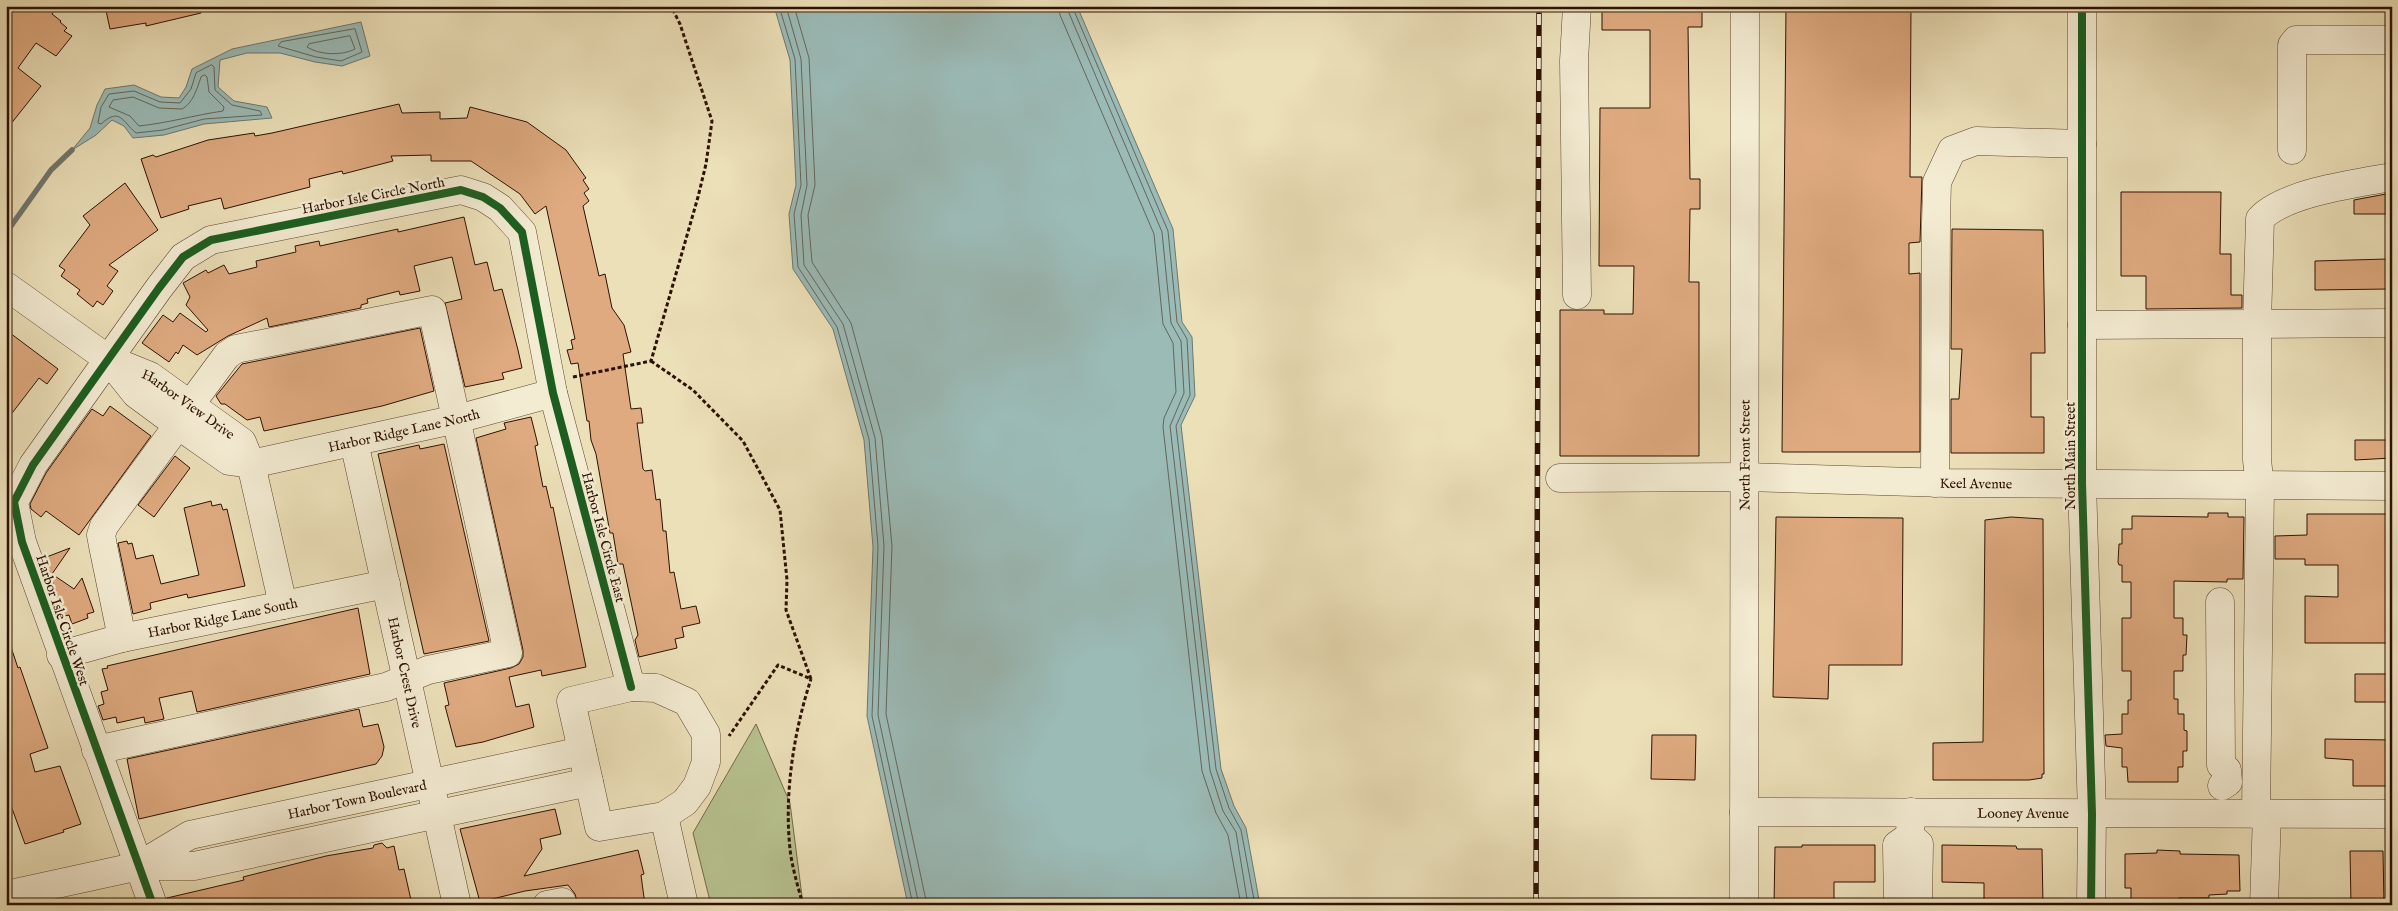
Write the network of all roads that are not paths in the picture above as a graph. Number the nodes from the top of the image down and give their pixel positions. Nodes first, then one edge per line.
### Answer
1 (1577, 6) edge
2 (1744, 6) edge
3 (2082, 6) edge
4 (2392, 40) edge
5 (2082, 144) junction
6 (2292, 150) dead end
7 (2392, 177) edge
8 (12, 290) edge
9 (1577, 295) dead end
10 (2256, 322) junction
11 (2392, 323) edge
12 (2082, 324) junction
13 (108, 359) junction
14 (552, 387) junction
15 (184, 415) junction
16 (457, 419) junction
17 (354, 442) junction
18 (251, 464) junction
19 (1743, 477) junction
20 (1560, 478) dead end
21 (1935, 483) junction
22 (2082, 483) junction
23 (2260, 486) junction
24 (2392, 486) edge
25 (386, 584) junction
26 (2220, 602) dead end
27 (283, 605) junction
28 (122, 638) junction
29 (61, 655) junction
30 (407, 678) junction
31 (631, 687) junction
32 (96, 750) junction
33 (582, 751) junction
34 (589, 782) junction
35 (430, 784) junction
36 (1744, 812) junction
37 (438, 814) junction
38 (2092, 814) junction
39 (2223, 814) junction
40 (2262, 814) junction
41 (2392, 814) edge
42 (664, 816) junction
43 (1910, 824) junction
44 (138, 866) junction
45 (6, 894) edge
46 (153, 905) edge
47 (457, 905) edge
48 (547, 905) edge
49 (562, 905) edge
50 (684, 905) edge
51 (1744, 905) edge
52 (1898, 905) edge
53 (1918, 905) edge
54 (2091, 905) edge
55 (2264, 905) edge

1 - 9 street
2 - 19 street, North Front Street
3 - 5 street, North Main Street
4 - 6 street
5 - 12 street, North Main Street
5 - 21 street
7 - 10 street
8 - 13 street, Harbor View Drive
10 - 11 street
10 - 12 street
10 - 23 street
12 - 22 street, North Main Street
13 - 14 street, Harbor Isle Circle North
13 - 15 street, Harbor View Drive
13 - 29 street, Harbor Isle Circle West
14 - 16 street, Harbor Ridge Lane North
14 - 31 street, Harbor Isle Circle East
15 - 16 street
15 - 18 street, Harbor View Drive
15 - 28 street
16 - 17 street, Harbor Ridge Lane North
16 - 30 street
17 - 18 street, Harbor Ridge Lane North
17 - 25 street, Harbor Crest Drive
18 - 27 street, Harbor View Drive
19 - 20 street, Keel Avenue
19 - 21 street, Keel Avenue
19 - 36 street, North Front Street
21 - 22 street, Keel Avenue
22 - 23 street, Keel Avenue
22 - 38 street, North Main Street
23 - 24 street, Keel Avenue
23 - 40 street
25 - 27 street, Harbor Ridge Lane South
25 - 30 street, Harbor Crest Drive
26 - 39 street
27 - 28 street, Harbor Ridge Lane South
28 - 29 street, Harbor Ridge Lane South
29 - 32 street, Harbor Isle Circle West
30 - 32 street
30 - 35 street, Harbor Crest Drive
31 - 33 street
31 - 42 street
32 - 44 street, Harbor Isle Circle West
33 - 34 street
33 - 35 street, Harbor Town Boulevard
34 - 37 street, Harbor Town Boulevard
34 - 42 street
35 - 37 street, Harbor Crest Drive
35 - 44 street, Harbor Town Boulevard
36 - 43 street, Looney Avenue
36 - 51 street, North Front Street
37 - 44 street, Harbor Town Boulevard
37 - 47 street, Harbor Crest Drive
38 - 39 street, Looney Avenue
38 - 43 street, Looney Avenue
38 - 54 street, North Main Street
39 - 40 street, Looney Avenue
40 - 41 street, Looney Avenue
40 - 55 street
42 - 50 street
43 - 52 street
43 - 53 street
44 - 45 street, Harbor Town Boulevard
44 - 46 street, Harbor Isle Circle West
48 - 49 street

